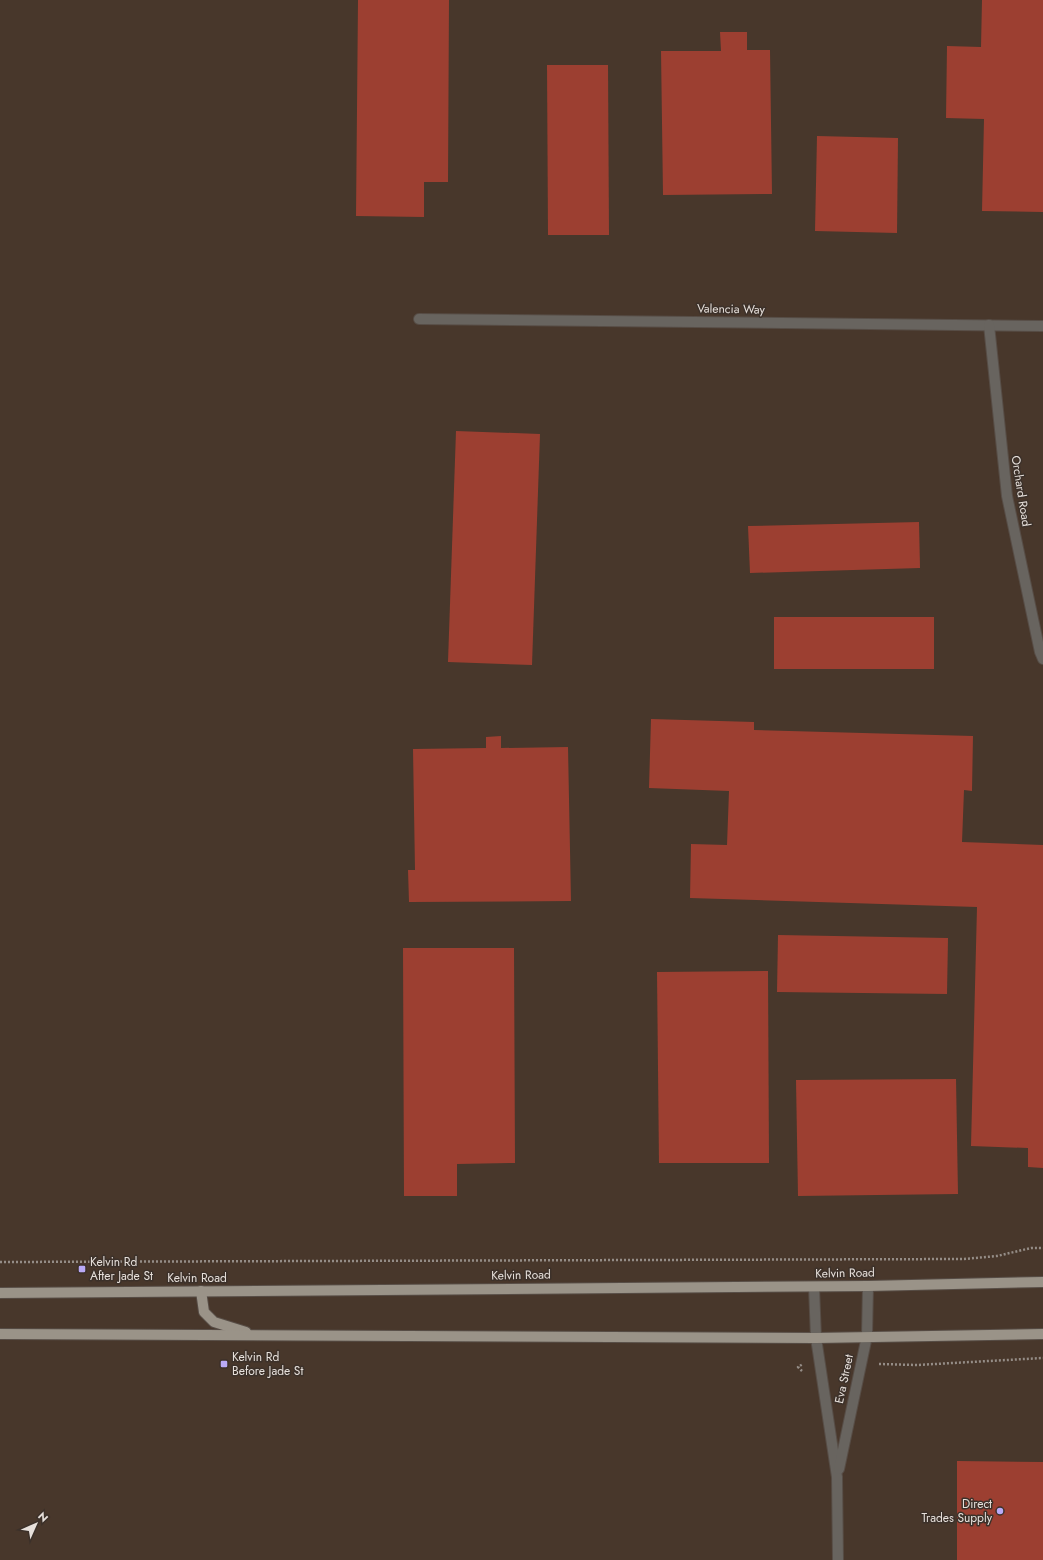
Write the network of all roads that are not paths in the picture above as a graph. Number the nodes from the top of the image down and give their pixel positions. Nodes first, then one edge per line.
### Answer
1 (419, 319) dead end
2 (990, 325) junction
3 (1043, 326) edge
4 (1043, 659) edge
5 (1043, 1282) edge
6 (868, 1286) junction
7 (814, 1287) junction
8 (200, 1291) junction
9 (0, 1293) edge
10 (0, 1334) edge
11 (1043, 1334) edge
12 (258, 1336) junction
13 (867, 1336) junction
14 (816, 1338) junction
15 (837, 1477) junction
16 (838, 1560) edge

1 - 2 street, Valencia Way
2 - 3 street, Valencia Way
2 - 4 street, Orchard Road
5 - 6 main road, Kelvin Road
6 - 7 main road, Kelvin Road
6 - 13 street, Eva Street
7 - 8 main road, Kelvin Road
7 - 14 street, Eva Street
8 - 9 main road, Kelvin Road
8 - 12 main road
10 - 12 main road
11 - 13 main road
12 - 14 main road
13 - 14 main road
13 - 15 street, Eva Street
14 - 15 street, Eva Street
15 - 16 street, Eva Street

